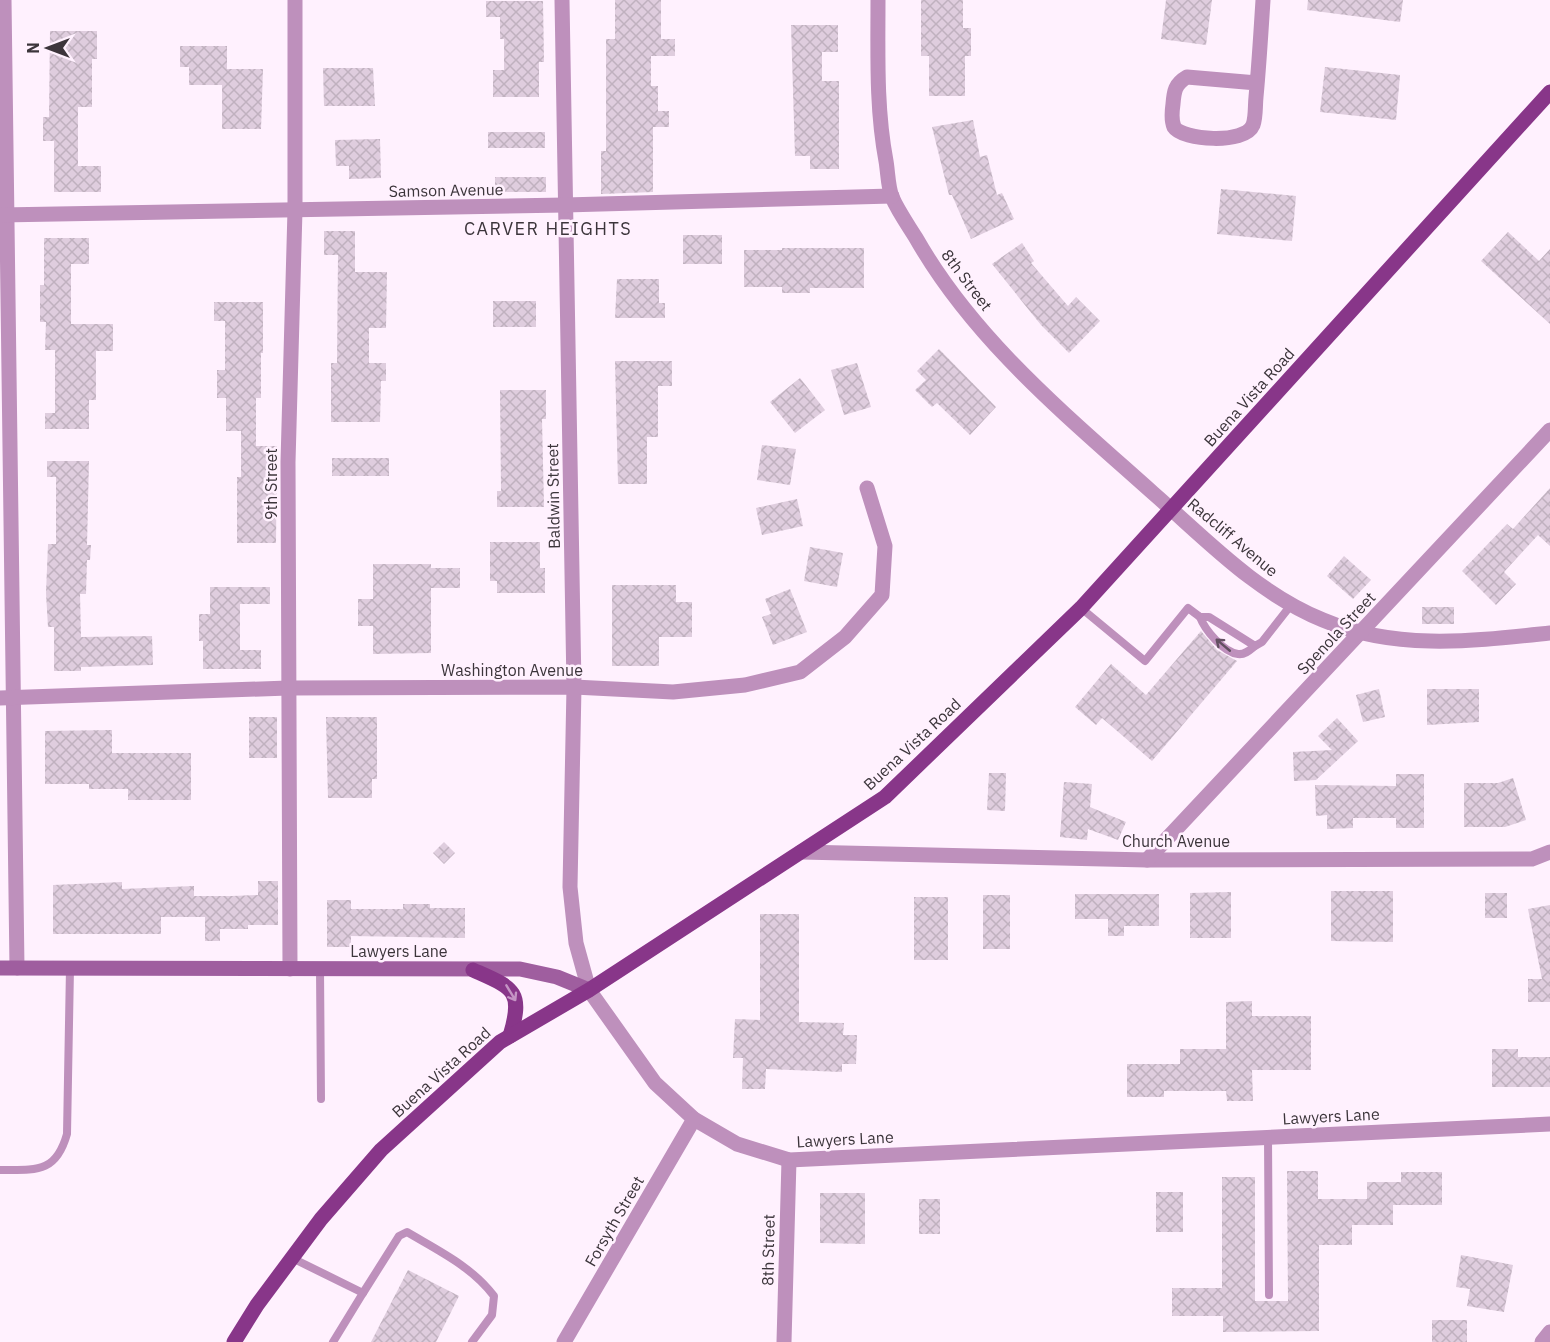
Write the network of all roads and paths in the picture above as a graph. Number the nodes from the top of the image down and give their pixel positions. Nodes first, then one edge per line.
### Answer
1 (4, 0) edge
2 (295, 0) edge
3 (562, 0) edge
4 (878, 0) edge
5 (1263, 0) edge
6 (1257, 83) junction
7 (1548, 97) edge
8 (892, 196) junction
9 (565, 205) junction
10 (295, 210) junction
11 (4, 215) edge
12 (1550, 430) edge
13 (867, 488) dead end
14 (1172, 509) junction
15 (1291, 605) junction
16 (1081, 608) junction
17 (1200, 617) junction
18 (1362, 632) junction
19 (1550, 633) edge
20 (1255, 646) junction
21 (574, 687) junction
22 (288, 688) junction
23 (7, 698) edge
24 (801, 852) junction
25 (1550, 852) edge
26 (1147, 860) junction
27 (0, 968) edge
28 (17, 968) junction
29 (70, 968) junction
30 (290, 969) junction
31 (320, 969) junction
32 (473, 970) junction
33 (589, 990) junction
34 (510, 1036) junction
35 (321, 1100) dead end
36 (694, 1119) junction
37 (1550, 1124) edge
38 (1268, 1137) junction
39 (789, 1160) junction
40 (0, 1170) edge
41 (292, 1258) junction
42 (363, 1293) junction
43 (1269, 1295) dead end
44 (1550, 1332) edge
45 (234, 1342) edge
46 (333, 1342) edge
47 (472, 1342) edge
48 (564, 1342) edge
49 (784, 1342) edge
50 (1542, 1342) edge

1 - 11 street
2 - 10 street, 9th Street
3 - 9 street, Baldwin Street
4 - 8 street, 8th Street
5 - 6 street
6 - 6 street
7 - 14 main road, Buena Vista Road
8 - 9 street, Samson Avenue
8 - 14 street, 8th Street
9 - 10 street, Samson Avenue
9 - 21 street, Baldwin Street
10 - 11 street, Samson Avenue
10 - 22 street, 9th Street
11 - 23 street
12 - 18 street, Spenola Street
13 - 21 street, Washington Avenue
14 - 15 street, Radcliff Avenue
14 - 16 main road, Buena Vista Road
15 - 18 street, Radcliff Avenue
15 - 20 lane
16 - 17 lane
16 - 24 main road, Buena Vista Road
17 - 20 lane
20 -> 17 lane
18 - 19 street, Radcliff Avenue
18 - 26 street, Spenola Street
21 - 22 street, Washington Avenue
21 - 33 street, Baldwin Street
22 - 23 street, Washington Avenue
22 - 30 street, 9th Street
23 - 28 street
24 - 26 street, Church Avenue
24 - 33 main road, Buena Vista Road
25 - 26 street, Church Avenue
27 - 28 street, Lawyers Lane
28 - 29 street, Lawyers Lane
29 - 30 street, Lawyers Lane
29 - 40 lane
30 - 31 street, Lawyers Lane
31 - 32 street, Lawyers Lane
31 - 35 lane
32 - 33 street, Lawyers Lane
32 -> 34 main road
33 - 34 main road, Buena Vista Road
33 - 36 street, Lawyers Lane
34 - 41 main road, Buena Vista Road
36 - 39 street, Lawyers Lane
36 - 48 street, Forsyth Street
37 - 38 street, Lawyers Lane
38 - 39 street, Lawyers Lane
38 - 43 lane
39 - 49 street, 8th Street
41 - 42 lane
41 - 45 main road, Buena Vista Road
42 - 46 lane
42 - 47 lane
44 - 50 street

